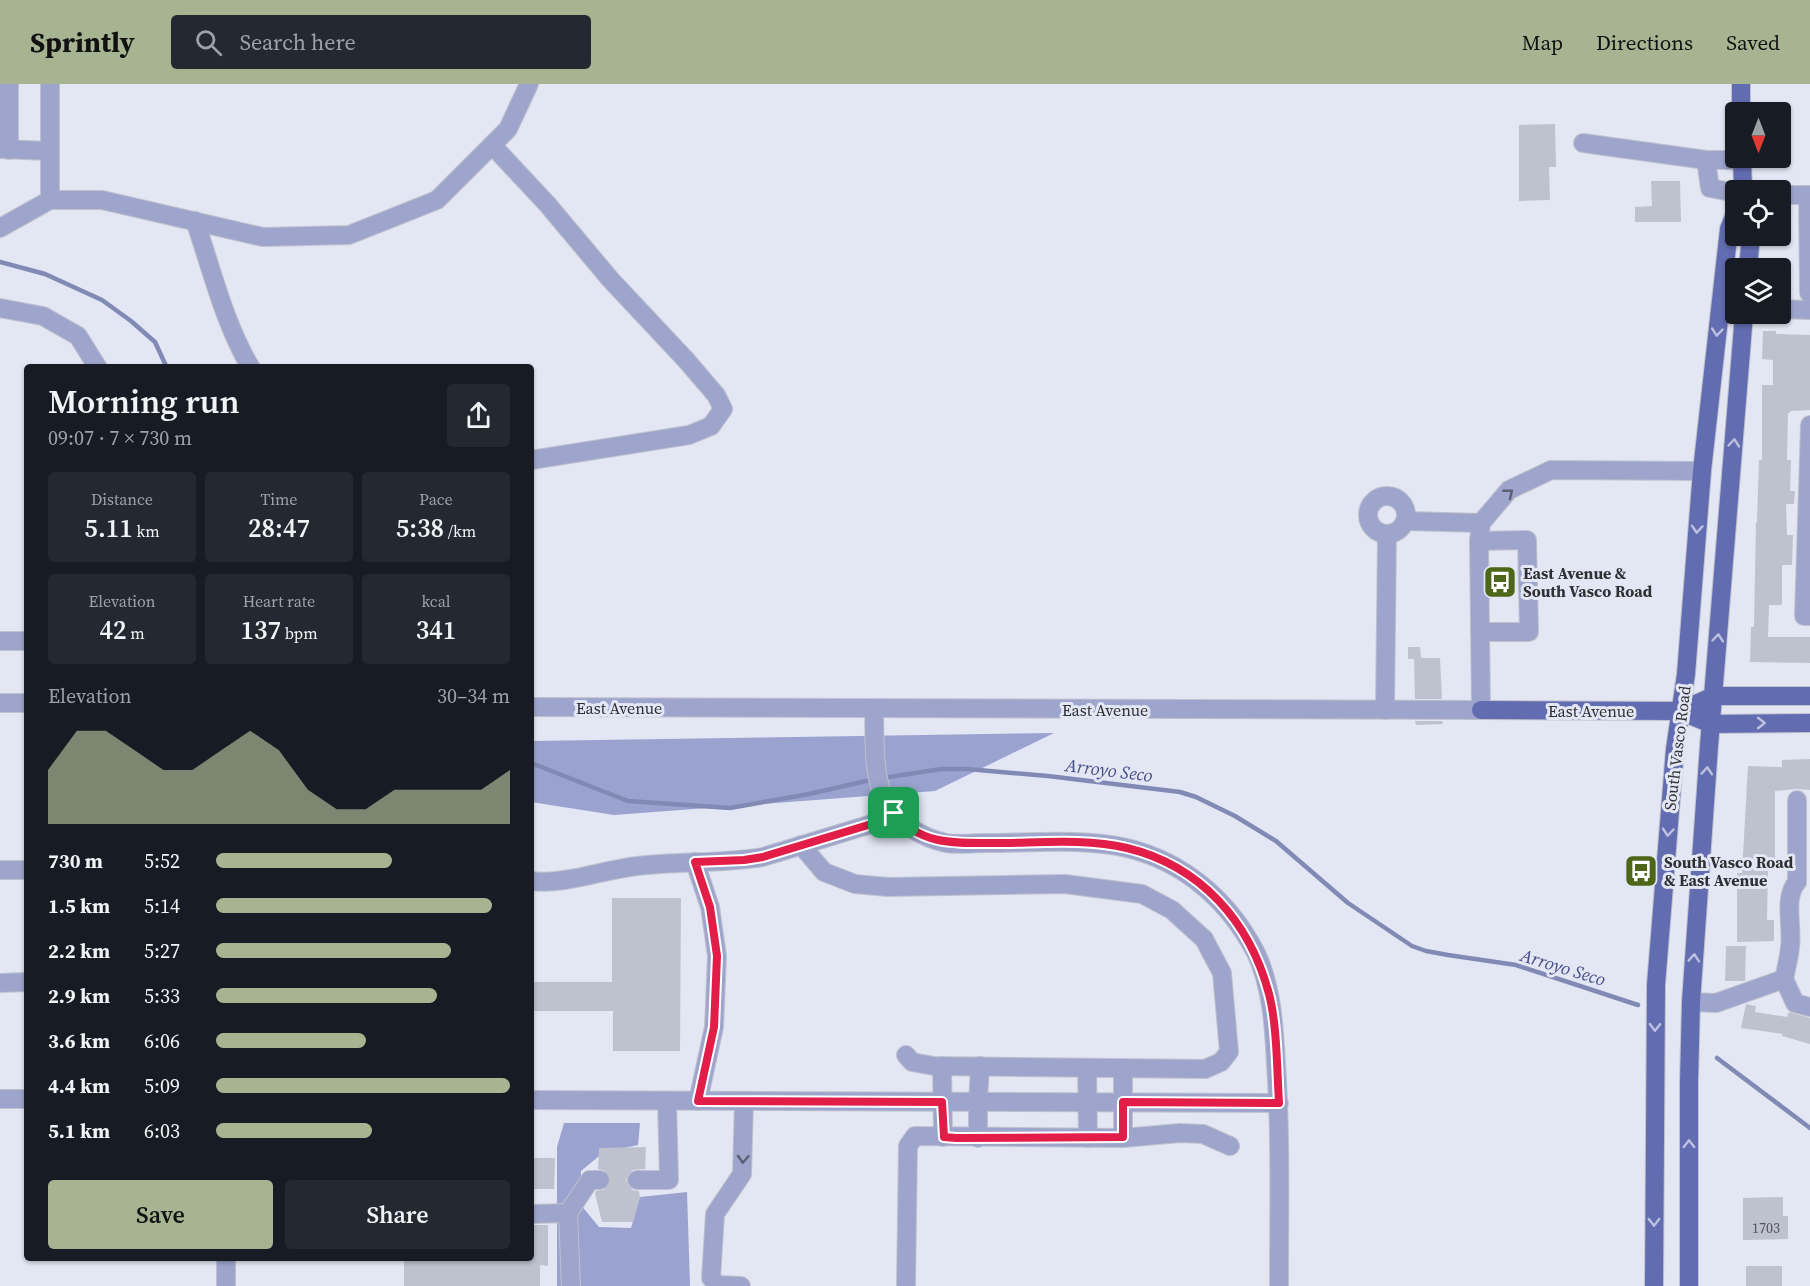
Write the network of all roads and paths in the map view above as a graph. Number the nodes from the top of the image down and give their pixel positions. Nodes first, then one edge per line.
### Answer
1 (9, 84) edge
2 (50, 84) edge
3 (529, 84) edge
4 (1741, 84) edge
5 (1741, 102) edge
6 (1583, 143) dead end
7 (492, 145) junction
8 (5, 149) edge
9 (50, 151) junction
10 (1725, 159) edge
11 (1706, 160) junction
12 (1725, 191) edge
13 (1791, 195) edge
14 (1809, 195) edge
15 (51, 200) junction
16 (195, 221) junction
17 (0, 228) edge
18 (1727, 246) edge
19 (1809, 293) edge
20 (0, 308) edge
21 (1791, 309) edge
22 (1810, 310) edge
23 (1743, 324) edge
24 (96, 364) edge
25 (249, 364) edge
26 (1810, 425) edge
27 (534, 460) edge
28 (1702, 471) junction
29 (1809, 506) edge
30 (1406, 521) junction
31 (1480, 532) junction
32 (1387, 534) junction
33 (1810, 616) edge
34 (1480, 632) junction
35 (0, 641) edge
36 (24, 641) edge
37 (1714, 696) junction
38 (1810, 696) edge
39 (0, 703) edge
40 (24, 703) edge
41 (534, 707) edge
42 (874, 710) junction
43 (1385, 710) junction
44 (1481, 710) junction
45 (1680, 711) junction
46 (1810, 723) edge
47 (1711, 724) junction
48 (1797, 800) dead end
49 (894, 813) junction
50 (801, 845) junction
51 (695, 862) junction
52 (0, 870) edge
53 (24, 870) edge
54 (534, 881) edge
55 (1804, 881) edge
56 (1784, 980) junction
57 (24, 982) edge
58 (0, 983) edge
59 (1691, 1002) junction
60 (1810, 1006) edge
61 (906, 1055) dead end
62 (942, 1066) junction
63 (980, 1066) junction
64 (1087, 1068) junction
65 (1123, 1068) junction
66 (0, 1099) edge
67 (24, 1099) edge
68 (534, 1100) edge
69 (667, 1101) junction
70 (698, 1101) junction
71 (744, 1101) junction
72 (942, 1102) junction
73 (978, 1102) junction
74 (1088, 1102) junction
75 (1123, 1102) junction
76 (1279, 1103) junction
77 (944, 1137) junction
78 (978, 1137) junction
79 (1088, 1137) junction
80 (1123, 1137) junction
81 (1230, 1146) dead end
82 (600, 1180) tunnel mouth
83 (637, 1180) tunnel mouth
84 (568, 1213) junction
85 (534, 1214) edge
86 (226, 1261) edge
87 (705, 1282) edge
88 (226, 1286) edge
89 (571, 1286) edge
90 (741, 1286) edge
91 (906, 1286) edge
92 (1279, 1286) edge
93 (1654, 1286) edge
94 (1689, 1286) edge

1 - 8 street
2 - 9 street
3 - 7 street
4 - 5 main road
6 - 11 street
7 - 16 street
7 - 27 street
8 - 9 street
9 - 15 street
10 - 11 street
11 - 12 street
13 - 14 street
14 - 19 street
15 - 16 street
15 - 17 street
16 - 25 street
18 -> 28 main road, South Vasco Road
20 - 24 street
21 - 22 street
37 -> 23 main road, South Vasco Road
26 - 29 street
31 -> 28 street
28 -> 45 main road, South Vasco Road
29 - 33 street
30 - 31 street
30 - 32 street
30 - 32 street
31 - 34 street
31 - 34 street
32 - 43 street
34 - 44 street
35 - 36 street
37 - 38 main road, East Avenue
37 - 45 main road, East Avenue
37 - 47 main road, South Vasco Road
39 - 40 street
41 - 42 street, East Avenue
42 - 43 street, East Avenue
42 - 49 street
43 - 44 street, East Avenue
44 - 45 main road, East Avenue
45 - 47 main road, East Avenue
45 -> 93 main road, South Vasco Road
47 -> 46 main road, East Avenue
59 -> 47 main road, South Vasco Road
48 - 55 street
49 - 50 street
49 - 76 street
50 - 51 street
50 - 65 street
51 - 54 street
51 - 70 street
52 - 53 street
55 - 56 street
56 - 59 street
56 - 60 street
57 - 58 street
94 -> 59 main road, South Vasco Road
61 - 62 street
62 - 63 street
62 - 72 street
63 - 64 street
63 - 73 street
64 - 65 street
64 - 74 street
65 - 75 street
66 - 67 street
68 - 69 street
69 - 70 street
69 - 83 street
70 - 71 street
71 - 72 street
71 -> 87 street
72 - 73 street
72 - 77 street
73 - 74 street
73 - 78 street
74 - 75 street
74 - 79 street
75 - 76 street
75 - 80 street
76 - 92 street
77 - 78 street
77 - 91 street
78 - 79 street
79 - 80 street
80 - 81 street
82 - 84 street
84 - 85 street
84 - 89 street
86 - 88 street
87 - 90 street

